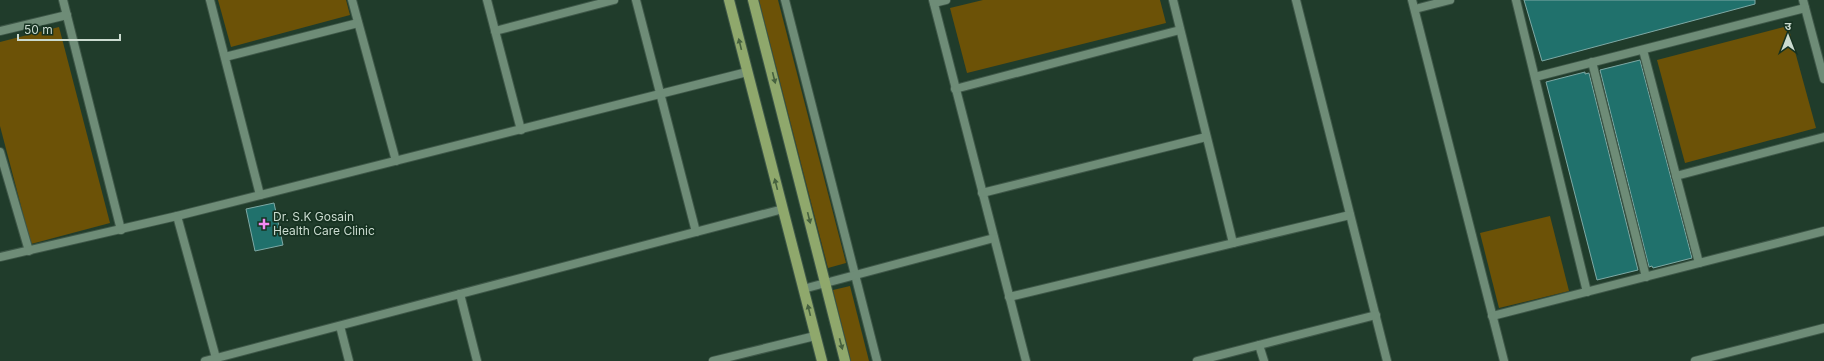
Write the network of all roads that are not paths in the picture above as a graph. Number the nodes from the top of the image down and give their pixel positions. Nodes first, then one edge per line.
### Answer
1 (63, 0) edge
2 (210, 0) edge
3 (352, 0) edge
4 (487, 0) edge
5 (614, 0) edge
6 (636, 0) edge
7 (729, 0) edge
8 (753, 0) edge
9 (785, 0) edge
10 (946, 0) edge
11 (1173, 0) edge
12 (1296, 0) edge
13 (1412, 0) edge
14 (1450, 0) edge
15 (1516, 0) edge
16 (933, 2) edge
17 (1804, 4) edge
18 (1415, 9) junction
19 (67, 15) junction
20 (358, 23) junction
21 (1180, 30) junction
22 (495, 31) junction
23 (0, 32) edge
24 (1643, 50) junction
25 (225, 57) junction
26 (1592, 62) junction
27 (747, 72) junction
28 (1535, 77) junction
29 (1824, 79) edge
30 (956, 89) junction
31 (660, 94) junction
32 (521, 130) junction
33 (1206, 137) junction
34 (1824, 137) edge
35 (0, 152) edge
36 (396, 161) junction
37 (1676, 176) junction
38 (982, 192) junction
39 (260, 195) junction
40 (783, 209) junction
41 (1350, 214) junction
42 (177, 216) junction
43 (121, 230) junction
44 (1824, 231) edge
45 (696, 232) junction
46 (994, 238) junction
47 (1233, 243) junction
48 (29, 251) junction
49 (0, 257) edge
50 (1699, 264) junction
51 (854, 275) junction
52 (1646, 277) junction
53 (825, 282) junction
54 (803, 289) junction
55 (1587, 292) junction
56 (460, 294) junction
57 (1009, 297) junction
58 (1376, 315) junction
59 (1492, 316) junction
60 (340, 326) junction
61 (1824, 328) edge
62 (815, 336) junction
63 (1259, 345) junction
64 (216, 358) junction
65 (205, 361) edge
66 (349, 361) edge
67 (477, 361) edge
68 (713, 361) edge
69 (822, 361) edge
70 (845, 361) edge
71 (877, 361) edge
72 (1026, 361) edge
73 (1197, 361) edge
74 (1264, 361) edge
75 (1387, 361) edge
76 (1504, 361) edge
77 (1695, 361) edge

1 - 19 street
2 - 25 street
3 - 20 street
4 - 22 street
5 - 22 street
6 - 31 street
27 -> 7 main road
8 -> 53 main road
9 - 51 street
10 - 16 street
11 - 21 street
12 - 41 street
13 - 18 street
14 - 18 street
15 - 28 street
16 - 30 street
17 - 24 street
17 - 29 street
18 - 59 street
19 - 23 street
19 - 43 street
20 - 25 street
20 - 36 street
21 - 30 street
21 - 33 street
22 - 32 street
24 - 26 street
24 - 37 street
25 - 39 street
26 - 28 street
26 - 52 street
27 - 31 street
40 -> 27 main road
28 - 55 street
30 - 38 street
31 - 32 street
31 - 45 street
32 - 36 street
33 - 38 street
33 - 47 street
34 - 37 street
35 - 48 street
36 - 39 street
37 - 50 street
38 - 46 street
39 - 42 street
40 - 45 street
40 - 54 main road
41 - 47 street
41 - 58 street
42 - 43 street
42 - 64 street
43 - 48 street
44 - 50 street
45 - 56 street
46 - 51 street
46 - 57 street
47 - 57 street
48 - 49 street
50 - 52 street
51 - 53 street
51 - 71 street
52 - 55 street
53 - 54 street
53 -> 70 main road
62 -> 54 main road
55 - 59 street
56 - 60 street
56 - 67 street
57 - 72 street
58 - 63 street
58 - 75 street
59 - 76 street
60 - 64 street
60 - 66 street
61 - 77 street
62 - 68 street
62 - 69 main road
63 - 73 street
63 - 74 street
64 - 65 street

